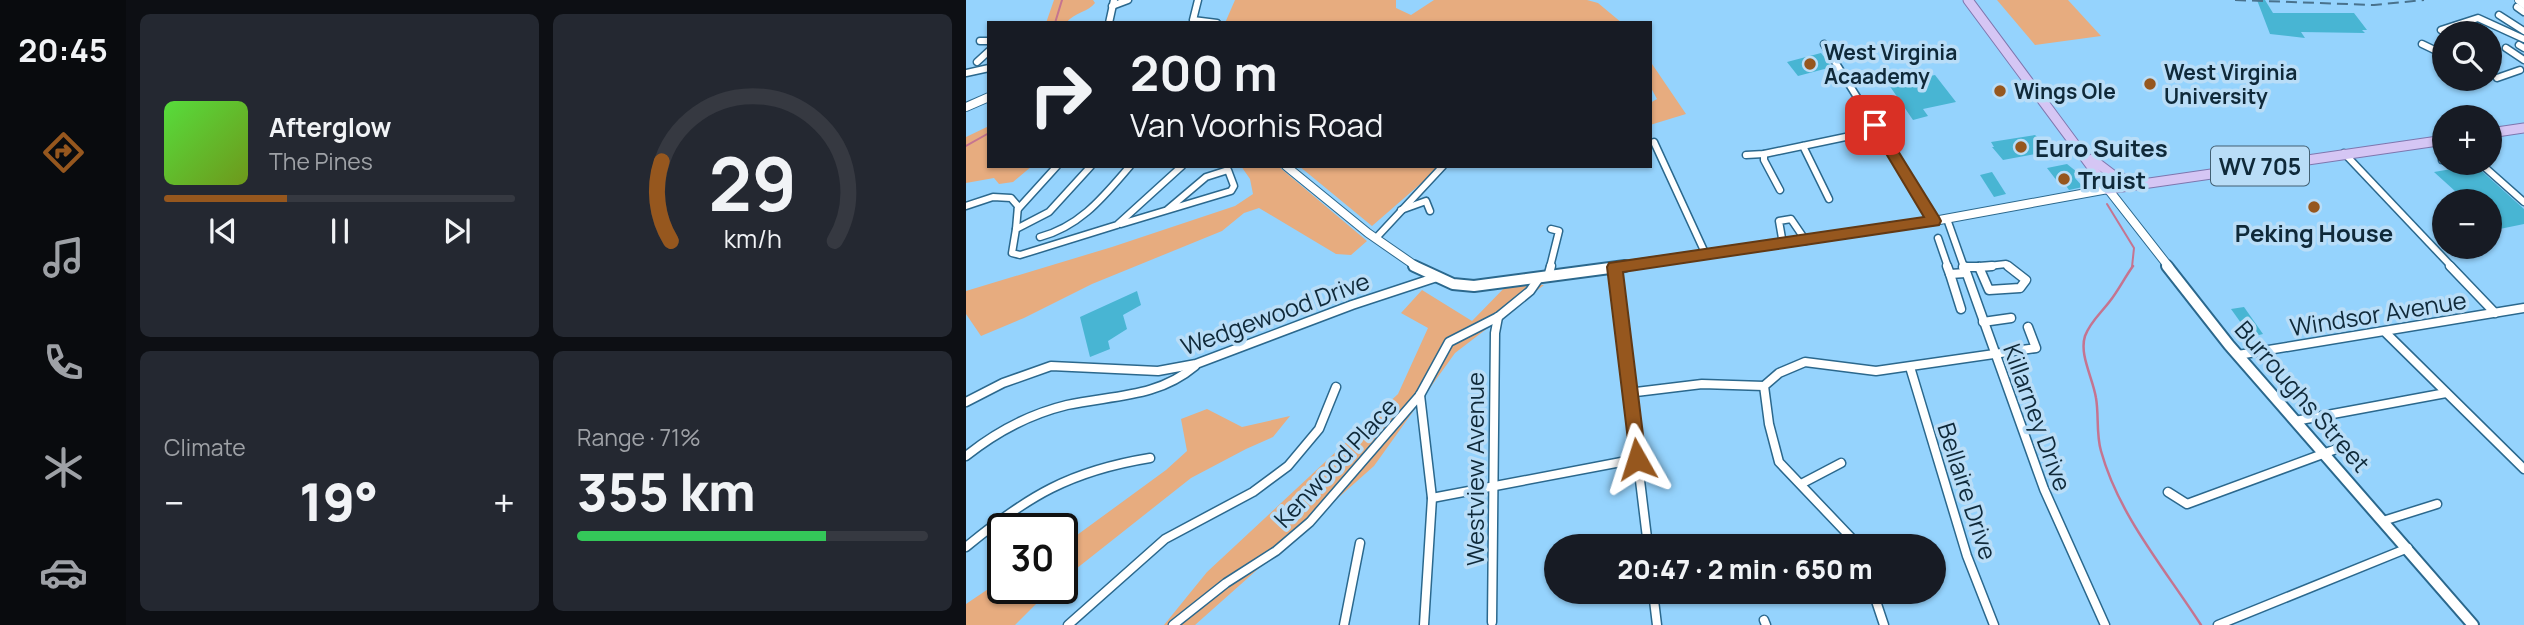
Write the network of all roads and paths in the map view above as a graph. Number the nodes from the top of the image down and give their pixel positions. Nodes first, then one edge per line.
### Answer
1 (1128, 0) edge
2 (1198, 0) edge
3 (1968, 0) edge
4 (1113, 3) edge
5 (2520, 4) edge
6 (2524, 12) edge
7 (2499, 15) dead end
8 (1109, 21) edge
9 (1201, 21) edge
10 (2502, 29) edge
11 (2524, 31) edge
12 (2524, 39) edge
13 (980, 41) dead end
14 (987, 41) edge
15 (1824, 44) dead end
16 (2422, 44) dead end
17 (2507, 48) dead end
18 (2432, 49) edge
19 (987, 53) edge
20 (2524, 61) edge
21 (976, 62) dead end
22 (987, 68) edge
23 (2520, 70) dead end
24 (966, 73) edge
25 (2502, 76) edge
26 (987, 98) edge
27 (966, 107) edge
28 (2524, 128) edge
29 (1879, 130) junction
30 (2502, 131) edge
31 (1654, 142) dead end
32 (2432, 142) edge
33 (1802, 146) junction
34 (2081, 149) junction
35 (2344, 153) junction
36 (1764, 154) junction
37 (1746, 155) dead end
38 (1055, 168) edge
39 (1089, 168) edge
40 (1128, 168) edge
41 (1180, 168) edge
42 (1288, 168) edge
43 (1441, 168) edge
44 (2494, 175) edge
45 (2141, 184) junction
46 (2108, 189) junction
47 (1780, 190) dead end
48 (1829, 198) dead end
49 (2524, 202) edge
50 (966, 206) edge
51 (1018, 210) junction
52 (1167, 210) junction
53 (1400, 210) junction
54 (1430, 211) dead end
55 (1947, 219) junction
56 (1934, 221) junction
57 (1117, 225) junction
58 (1016, 229) junction
59 (1551, 229) dead end
60 (1040, 237) dead end
61 (1376, 238) junction
62 (1938, 238) dead end
63 (1805, 241) junction
64 (1783, 244) junction
65 (1706, 255) junction
66 (1614, 267) junction
67 (1979, 267) junction
68 (1965, 270) junction
69 (1950, 274) junction
70 (1434, 278) junction
71 (1543, 278) junction
72 (1962, 309) dead end
73 (2524, 309) edge
74 (2496, 313) junction
75 (1497, 317) junction
76 (2011, 318) dead end
77 (1983, 322) junction
78 (2028, 327) dead end
79 (2386, 333) junction
80 (1993, 353) junction
81 (2238, 355) junction
82 (1196, 364) junction
83 (1909, 367) junction
84 (1764, 386) junction
85 (1336, 387) dead end
86 (1636, 392) dead end
87 (2446, 393) junction
88 (1420, 395) junction
89 (966, 402) edge
90 (2295, 421) junction
91 (2339, 448) dead end
92 (2325, 454) junction
93 (966, 456) edge
94 (1150, 458) dead end
95 (1637, 459) junction
96 (1841, 463) dead end
97 (2524, 468) edge
98 (1801, 484) junction
99 (1494, 486) junction
100 (2168, 492) dead end
101 (1432, 498) junction
102 (2437, 503) dead end
103 (2383, 521) junction
104 (1646, 534) edge
105 (1848, 534) edge
106 (1360, 543) dead end
107 (966, 547) edge
108 (2408, 548) junction
109 (1654, 604) edge
110 (1877, 604) edge
111 (1492, 622) dead end
112 (1068, 625) edge
113 (1173, 625) edge
114 (1344, 625) edge
115 (1424, 625) edge
116 (1657, 625) edge
117 (1884, 625) edge
118 (1994, 625) edge
119 (2105, 625) edge
120 (2218, 625) edge
121 (2473, 625) edge

1 - 4 street
2 - 9 street
3 - 34 main road
4 - 8 street
5 - 6 street
7 - 11 street
10 - 12 street
13 - 14 street
15 - 29 street
16 - 18 street
17 - 20 street
19 - 21 street
22 - 24 street
23 - 25 street
26 - 27 street
28 - 30 main road
29 - 33 street
29 - 56 street
31 - 65 street
32 - 35 main road, WV 705
33 - 36 street
33 - 48 street
34 - 45 main road
34 - 46 main road
35 - 45 main road, WV 705
35 - 74 street
36 - 37 street
36 - 47 street
38 - 51 street
39 - 58 street
40 - 60 street
41 - 57 street
42 - 61 street
43 - 53 street
44 - 49 street
45 - 46 main road, WV 705
46 - 55 street
46 - 81 street, Burroughs Street
50 - 51 street
51 - 58 street
52 - 52 street
52 - 57 street
53 - 54 street
53 - 61 street
55 - 56 street
55 - 68 street, Killarney Drive
56 - 63 street
57 - 58 street
59 - 71 street
61 - 70 street
62 - 69 street
63 - 64 street
63 - 64 street
64 - 65 street
65 - 66 street
66 - 71 street
66 - 95 street
67 - 67 street
67 - 68 street
68 - 69 street
68 - 77 street, Killarney Drive
69 - 72 street
70 - 71 street
70 - 82 street, Wedgewood Drive
71 - 75 street, Kenwood Place
73 - 74 street, Windsor Avenue
74 - 79 street, Windsor Avenue
75 - 88 street, Kenwood Place
75 - 99 street, Westview Avenue
76 - 77 street
77 - 80 street, Killarney Drive
78 - 80 street
79 - 81 street, Windsor Avenue
79 - 87 street
80 - 83 street
80 - 119 street, Killarney Drive
81 - 90 street, Burroughs Street
82 - 89 street, Wedgewood Drive
82 - 93 street
83 - 84 street
83 - 118 street, Bellaire Drive
84 - 86 street
84 - 98 street
85 - 112 street
87 - 90 street
87 - 97 street
88 - 101 street
88 - 113 street, Kenwood Place
90 - 92 street, Burroughs Street
91 - 92 street
92 - 100 street
92 - 103 street, Burroughs Street
94 - 107 street
95 - 99 street
95 - 104 street
96 - 98 street
98 - 105 street
99 - 101 street
99 - 111 street, Westview Avenue
101 - 115 street
102 - 103 street
103 - 108 street, Burroughs Street
106 - 114 street
108 - 120 street
108 - 121 street, Burroughs Street
109 - 116 street
110 - 117 street

